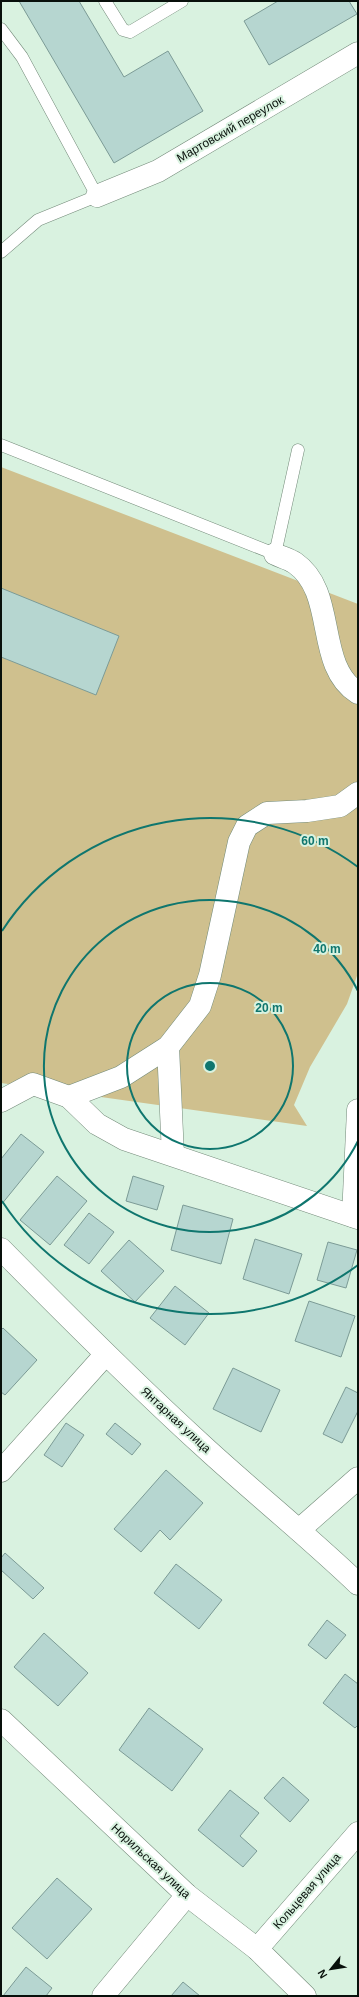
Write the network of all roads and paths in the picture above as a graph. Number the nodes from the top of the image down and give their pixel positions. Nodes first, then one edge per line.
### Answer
1 (105, 1) edge
2 (182, 1) edge
3 (1, 29) edge
4 (358, 53) edge
5 (97, 196) junction
6 (1, 252) edge
7 (1, 444) edge
8 (298, 450) dead end
9 (275, 554) junction
10 (355, 695) edge
11 (358, 793) edge
12 (168, 1047) junction
13 (69, 1097) junction
14 (1, 1101) edge
15 (358, 1110) edge
16 (173, 1155) junction
17 (355, 1217) edge
18 (1, 1249) edge
19 (105, 1355) junction
20 (1, 1471) edge
21 (358, 1478) edge
22 (299, 1530) junction
23 (358, 1584) edge
24 (1, 1720) edge
25 (358, 1833) edge
26 (187, 1895) junction
27 (257, 1949) junction
28 (103, 1996) edge
29 (305, 1996) edge

1 - 2 lane
3 - 5 lane
4 - 5 street, Мартовский переулок
5 - 6 lane
7 - 9 lane
8 - 9 lane
9 - 10 street
11 - 12 street
12 - 13 street
12 - 16 street
13 - 14 street
13 - 16 street
15 - 17 street
16 - 17 street
18 - 19 street, Янтарная улица
19 - 20 street
19 - 22 street, Янтарная улица
21 - 22 street
22 - 23 street, Янтарная улица
24 - 26 street, Норильская улица
25 - 27 street, Кольцевая улица
26 - 27 street, Норильская улица
26 - 28 street
27 - 29 street, Норильская улица

